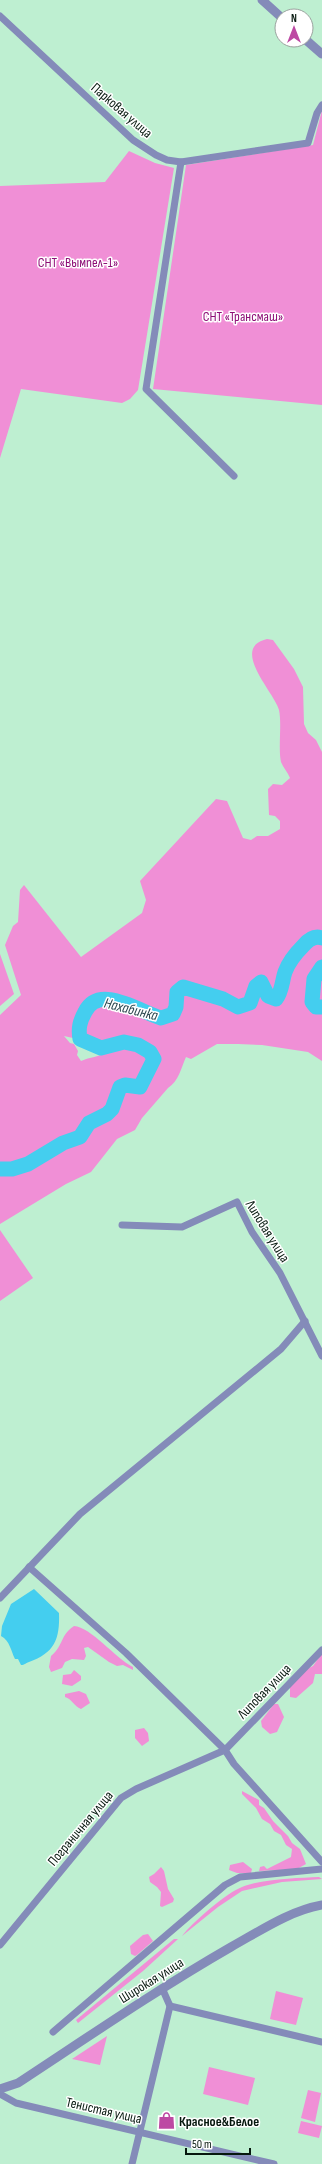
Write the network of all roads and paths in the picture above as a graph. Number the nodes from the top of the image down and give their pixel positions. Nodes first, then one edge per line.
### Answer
1 (262, 0) edge
2 (274, 11) edge
3 (0, 16) edge
4 (314, 47) edge
5 (322, 54) edge
6 (322, 105) edge
7 (180, 162) junction
8 (234, 476) dead end
9 (122, 1225) dead end
10 (305, 1321) junction
11 (322, 1356) edge
12 (29, 1567) junction
13 (0, 1598) edge
14 (322, 1650) edge
15 (225, 1750) junction
16 (322, 1862) edge
17 (322, 1870) edge
18 (322, 1905) edge
19 (0, 1945) edge
20 (162, 1988) junction
21 (170, 2006) junction
22 (54, 2032) dead end
23 (322, 2042) edge
24 (0, 2089) edge
25 (0, 2094) edge
26 (140, 2132) junction
27 (132, 2164) edge
28 (274, 2164) edge

1 - 2 street
3 - 7 street, Парковая улица
4 - 5 street
6 - 7 street, Парковая улица
7 - 8 street
9 - 10 street, Липовая улица
10 - 11 street, Липовая улица
10 - 12 street
12 - 13 street
12 - 15 street
14 - 15 street, Липовая улица
15 - 16 street
15 - 19 street, Пограничная улица
17 - 22 street
18 - 20 street, Широкая улица
20 - 21 street
20 - 24 street, Широкая улица
21 - 23 street
21 - 26 street
25 - 26 street, Тенистая улица
26 - 27 street
26 - 28 street, Тенистая улица

